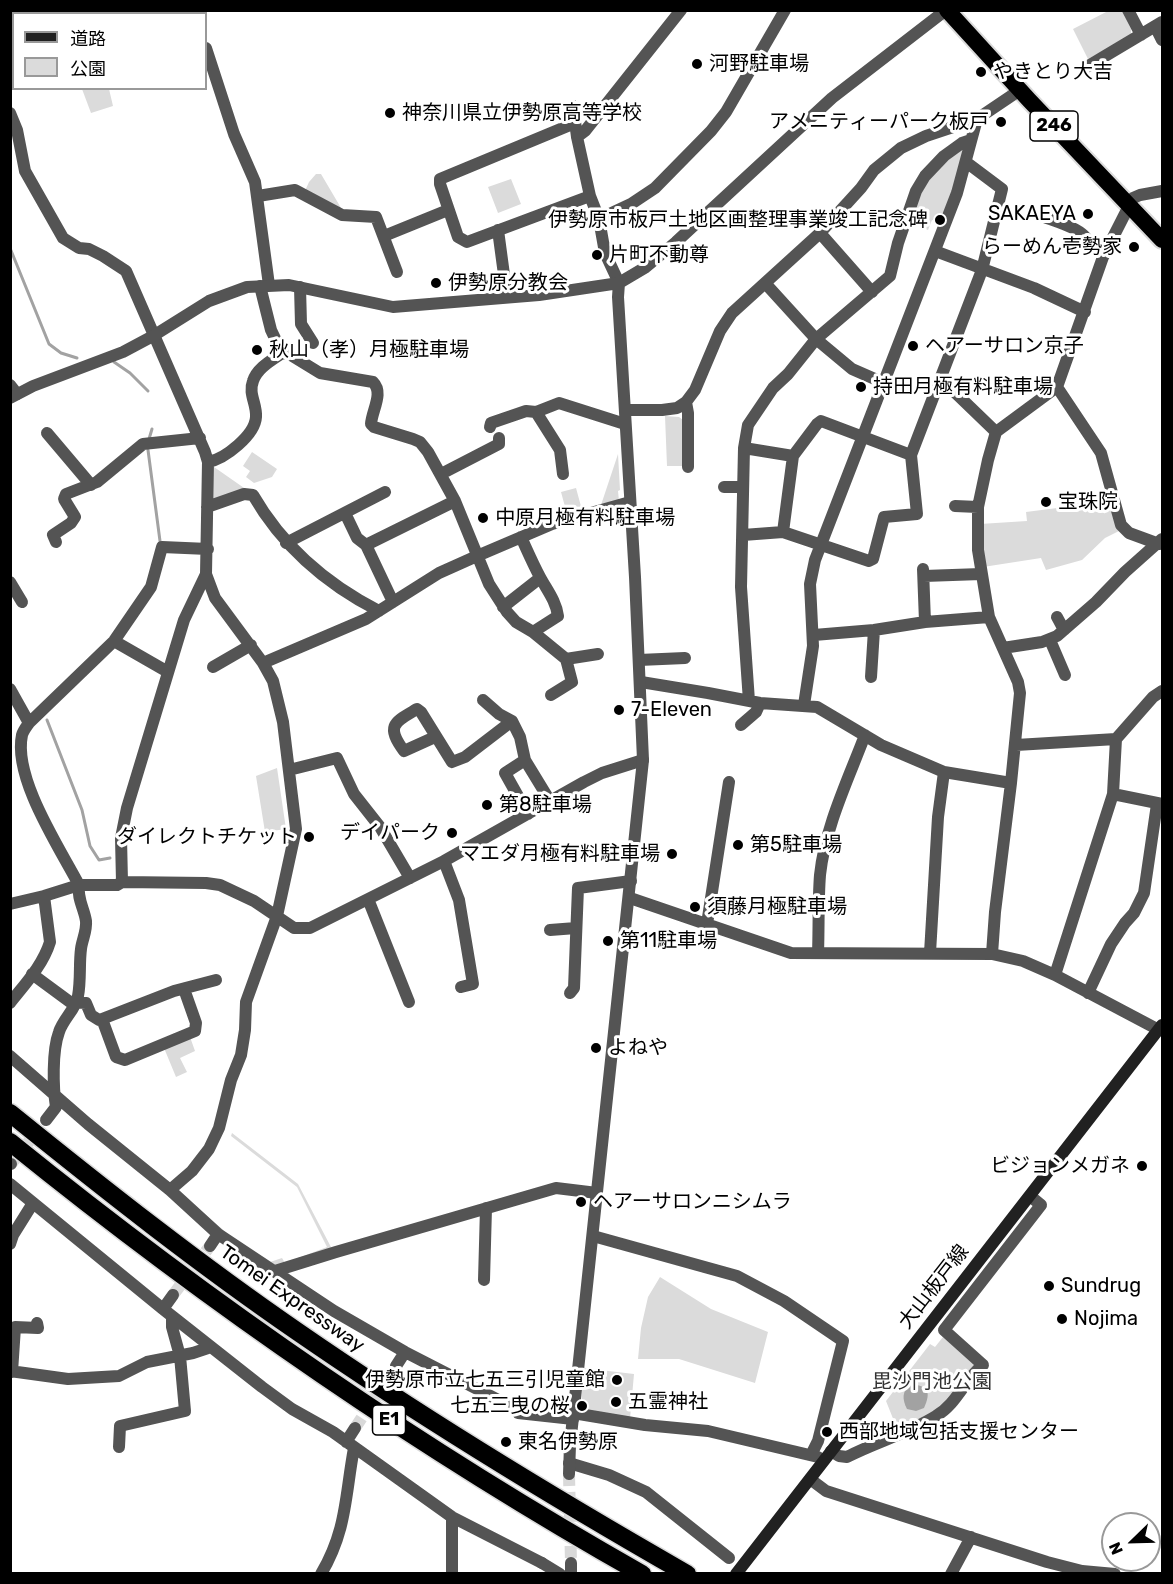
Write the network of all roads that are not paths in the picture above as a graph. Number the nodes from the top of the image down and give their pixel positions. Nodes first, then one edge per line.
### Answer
1 (681, 10) edge
2 (785, 10) edge
3 (946, 10) edge
4 (1128, 10) edge
5 (1159, 24) edge
6 (1141, 35) junction
7 (1162, 40) edge
8 (207, 51) edge
9 (1085, 68) dead end
10 (1020, 90) junction
11 (573, 106) dead end
12 (10, 113) edge
13 (977, 119) junction
14 (575, 123) junction
15 (577, 137) junction
16 (971, 140) junction
17 (966, 162) junction
18 (1162, 191) edge
19 (258, 196) junction
20 (590, 196) junction
21 (1129, 205) junction
22 (448, 210) junction
23 (1039, 215) dead end
24 (599, 219) junction
25 (498, 230) junction
26 (820, 233) junction
27 (384, 236) junction
28 (1162, 240) edge
29 (935, 251) junction
30 (1106, 251) junction
31 (982, 270) junction
32 (397, 272) dead end
33 (619, 283) junction
34 (765, 283) junction
35 (265, 285) junction
36 (300, 287) junction
37 (872, 292) junction
38 (507, 297) junction
39 (1085, 312) junction
40 (153, 336) junction
41 (816, 339) junction
42 (308, 340) dead end
43 (282, 352) junction
44 (940, 378) junction
45 (884, 383) junction
46 (1057, 387) junction
47 (13, 392) edge
48 (686, 402) junction
49 (625, 410) junction
50 (536, 412) junction
51 (625, 424) junction
52 (490, 427) dead end
53 (996, 432) junction
54 (47, 434) dead end
55 (862, 436) junction
56 (200, 438) junction
57 (499, 438) dead end
58 (744, 448) junction
59 (910, 455) junction
60 (794, 456) junction
61 (208, 462) junction
62 (688, 467) dead end
63 (441, 474) junction
64 (563, 474) dead end
65 (91, 485) junction
66 (724, 487) dead end
67 (743, 487) junction
68 (385, 492) dead end
69 (454, 501) junction
70 (630, 502) junction
71 (955, 506) dead end
72 (207, 507) junction
73 (978, 507) junction
74 (345, 513) junction
75 (783, 532) junction
76 (52, 535) dead end
77 (743, 535) junction
78 (521, 537) junction
79 (1161, 541) edge
80 (286, 543) junction
81 (366, 545) junction
82 (819, 545) junction
83 (208, 549) junction
84 (477, 556) junction
85 (206, 574) junction
86 (981, 574) junction
87 (540, 578) junction
88 (10, 582) edge
89 (22, 602) dead end
90 (393, 602) junction
91 (503, 607) junction
92 (379, 611) junction
93 (989, 617) junction
94 (1057, 617) dead end
95 (925, 622) junction
96 (873, 630) junction
97 (1064, 630) junction
98 (533, 632) junction
99 (814, 635) junction
100 (1050, 640) junction
101 (114, 641) junction
102 (251, 645) junction
103 (1003, 648) junction
104 (598, 654) dead end
105 (685, 658) dead end
106 (566, 660) junction
107 (639, 660) junction
108 (263, 663) junction
109 (213, 667) dead end
110 (168, 672) junction
111 (1065, 675) dead end
112 (871, 677) dead end
113 (640, 682) junction
114 (10, 689) edge
115 (1162, 691) edge
116 (551, 695) dead end
117 (483, 700) dead end
118 (754, 702) junction
119 (804, 705) junction
120 (512, 721) junction
121 (741, 725) dead end
122 (25, 728) junction
123 (865, 735) junction
124 (435, 737) dead end
125 (1116, 739) junction
126 (10, 740) edge
127 (1016, 745) junction
128 (525, 760) junction
129 (643, 760) junction
130 (289, 770) junction
131 (944, 772) junction
132 (729, 782) dead end
133 (1011, 783) junction
134 (1113, 794) junction
135 (550, 801) junction
136 (1160, 804) edge
137 (528, 814) junction
138 (1159, 823) edge
139 (444, 861) junction
140 (410, 878) junction
141 (631, 881) junction
142 (122, 882) junction
143 (79, 885) junction
144 (44, 896) junction
145 (630, 898) junction
146 (368, 899) junction
147 (10, 904) edge
148 (277, 916) junction
149 (707, 924) junction
150 (576, 928) junction
151 (550, 930) dead end
152 (818, 953) junction
153 (930, 953) junction
154 (992, 954) junction
155 (32, 974) junction
156 (1054, 975) junction
157 (216, 980) dead end
158 (461, 987) dead end
159 (184, 989) junction
160 (570, 993) dead end
161 (1088, 993) junction
162 (410, 997) dead end
163 (10, 1003) edge
164 (76, 1004) junction
165 (102, 1019) junction
166 (1161, 1028) edge
167 (10, 1056) edge
168 (54, 1096) junction
169 (10, 1113) edge
170 (46, 1120) tunnel mouth
171 (10, 1142) edge
172 (10, 1184) edge
173 (170, 1190) junction
174 (597, 1193) junction
175 (1030, 1196) junction
176 (33, 1203) junction
177 (486, 1208) junction
178 (218, 1234) junction
179 (592, 1236) junction
180 (210, 1246) tunnel mouth
181 (14, 1247) edge
182 (275, 1271) junction
183 (484, 1280) dead end
184 (173, 1295) tunnel mouth
185 (167, 1313) junction
186 (13, 1327) edge
187 (38, 1328) dead end
188 (211, 1347) junction
189 (405, 1352) junction
190 (180, 1356) junction
191 (396, 1366) tunnel mouth
192 (11, 1371) edge
193 (573, 1416) junction
194 (355, 1428) tunnel mouth
195 (350, 1445) junction
196 (119, 1447) dead end
197 (811, 1455) junction
198 (828, 1455) junction
199 (810, 1479) junction
200 (452, 1517) junction
201 (970, 1537) junction
202 (729, 1558) dead end
203 (321, 1574) edge
204 (452, 1574) edge
205 (560, 1574) edge
206 (642, 1574) edge
207 (687, 1574) edge
208 (736, 1574) edge
209 (951, 1574) edge
210 (1115, 1574) edge

1 - 15 street
2 - 24 street
3 - 10 highway, 246
3 - 33 street
4 - 6 street
5 - 6 street
5 - 7 street
6 - 9 street
8 - 19 street
10 - 13 street
10 - 21 highway, 246
11 - 14 street
12 - 40 street
13 - 16 street
13 - 26 street
14 - 15 street
14 - 22 street
15 - 20 street
16 - 17 street
16 - 37 street
17 - 29 street
17 - 31 street
18 - 21 street
19 - 27 street
19 - 35 street
20 - 24 street
20 - 25 street
21 - 28 highway, 246
21 - 30 street
22 - 25 street
22 - 27 street
23 - 30 street
24 - 33 street
25 - 38 street
26 - 34 street
26 - 37 street
27 - 32 street
29 - 31 street
29 - 45 street
30 - 39 street
31 - 39 street
31 - 44 street
33 - 38 street
33 - 49 street
34 - 41 street
34 - 48 street
35 - 36 street
35 - 40 street
35 - 43 street
36 - 38 street
36 - 42 street
37 - 41 street
39 - 46 street
40 - 47 street
40 - 56 street
41 - 45 street
41 - 58 street
43 - 61 street
43 - 63 street
44 - 53 street
44 - 59 street
45 - 55 street
46 - 53 street
46 - 79 street
48 - 49 street
48 - 62 street
49 - 51 street
50 - 51 street
50 - 52 street
50 - 64 street
51 - 70 street
53 - 73 street
54 - 65 street
55 - 59 street
55 - 60 street
55 - 82 street
56 - 61 street
56 - 65 street
57 - 63 street
58 - 60 street
58 - 67 street
59 - 82 street
60 - 75 street
61 - 72 street
63 - 69 street
65 - 76 street
66 - 67 street
67 - 77 street
68 - 74 street
69 - 81 street
69 - 84 street
70 - 78 street
70 - 107 street
71 - 73 street
72 - 80 street
72 - 83 street
73 - 86 street
74 - 80 street
74 - 81 street
75 - 77 street
75 - 82 street
77 - 118 street
78 - 84 street
78 - 87 street
79 - 97 street
80 - 92 street
81 - 90 street
82 - 99 street
83 - 85 street
83 - 101 street
84 - 90 street
84 - 91 street
85 - 102 street
85 - 110 street
86 - 93 street
86 - 95 street
87 - 91 street
87 - 98 street
88 - 89 street
90 - 92 street
91 - 98 street
92 - 108 street
93 - 95 street
93 - 103 street
94 - 97 street
95 - 96 street
96 - 99 street
96 - 112 street
97 - 100 street
98 - 106 street
99 - 119 street
100 - 103 street
100 - 111 street
101 - 110 street
101 - 122 street
102 - 108 street
102 - 109 street
103 - 127 street
104 - 106 street
105 - 107 street
106 - 116 street
107 - 113 street
108 - 130 street
110 - 142 street
113 - 118 street
113 - 129 street
114 - 122 street
115 - 125 street
117 - 120 street
118 - 119 street
118 - 121 street
119 - 123 street
120 - 124 street
120 - 128 street
122 - 126 street
122 - 143 street
123 - 131 street
123 - 152 street
125 - 127 street
125 - 134 street
127 - 133 street
128 - 135 street
128 - 137 street
129 - 135 street
129 - 141 street
130 - 140 street
130 - 148 street
131 - 133 street
131 - 153 street
132 - 149 street
133 - 154 street
134 - 136 street
134 - 156 street
135 - 137 street
136 - 138 street
137 - 139 street
138 - 161 street
139 - 140 street
139 - 158 street
140 - 146 street
141 - 145 street
141 - 150 street
142 - 143 street
142 - 148 street
143 - 144 street
143 - 164 street
144 - 147 street
144 - 155 street
145 - 149 street
145 - 174 street
146 - 148 street
146 - 162 street
148 - 173 street
149 - 152 street
150 - 151 street
150 - 160 street
152 - 153 street
153 - 154 street
154 - 156 street
155 - 163 street
155 - 164 street
156 - 161 street
157 - 159 street
159 - 165 street
159 - 165 street
161 - 166 street
164 - 165 street
164 - 168 street
166 - 175 main road, 大山板戸線
167 - 168 street
168 - 170 street
168 - 173 street
169 - 207 highway, Tomei Expressway / E1
171 - 206 highway, E1
172 - 176 street
173 - 178 street
174 - 177 street
174 - 179 street
175 - 198 main road, 大山板戸線
175 - 198 street
176 - 181 street
176 - 185 street
177 - 182 street
177 - 183 street
178 - 180 street
178 - 182 street
179 - 193 street
179 - 197 street
182 - 189 street
184 - 185 street
185 - 188 street
185 - 190 street
186 - 187 street
186 - 192 street
188 - 190 street
188 - 195 street
189 - 191 street
189 - 193 street
190 - 192 street
190 - 196 street
193 - 197 street
193 - 202 street
194 - 195 street
195 - 200 street
195 - 203 street
197 - 198 street
198 - 199 main road, 大山板戸線
199 - 201 street
199 - 208 main road, 大山板戸線
200 - 204 street
200 - 205 street
201 - 209 street
201 - 210 street

